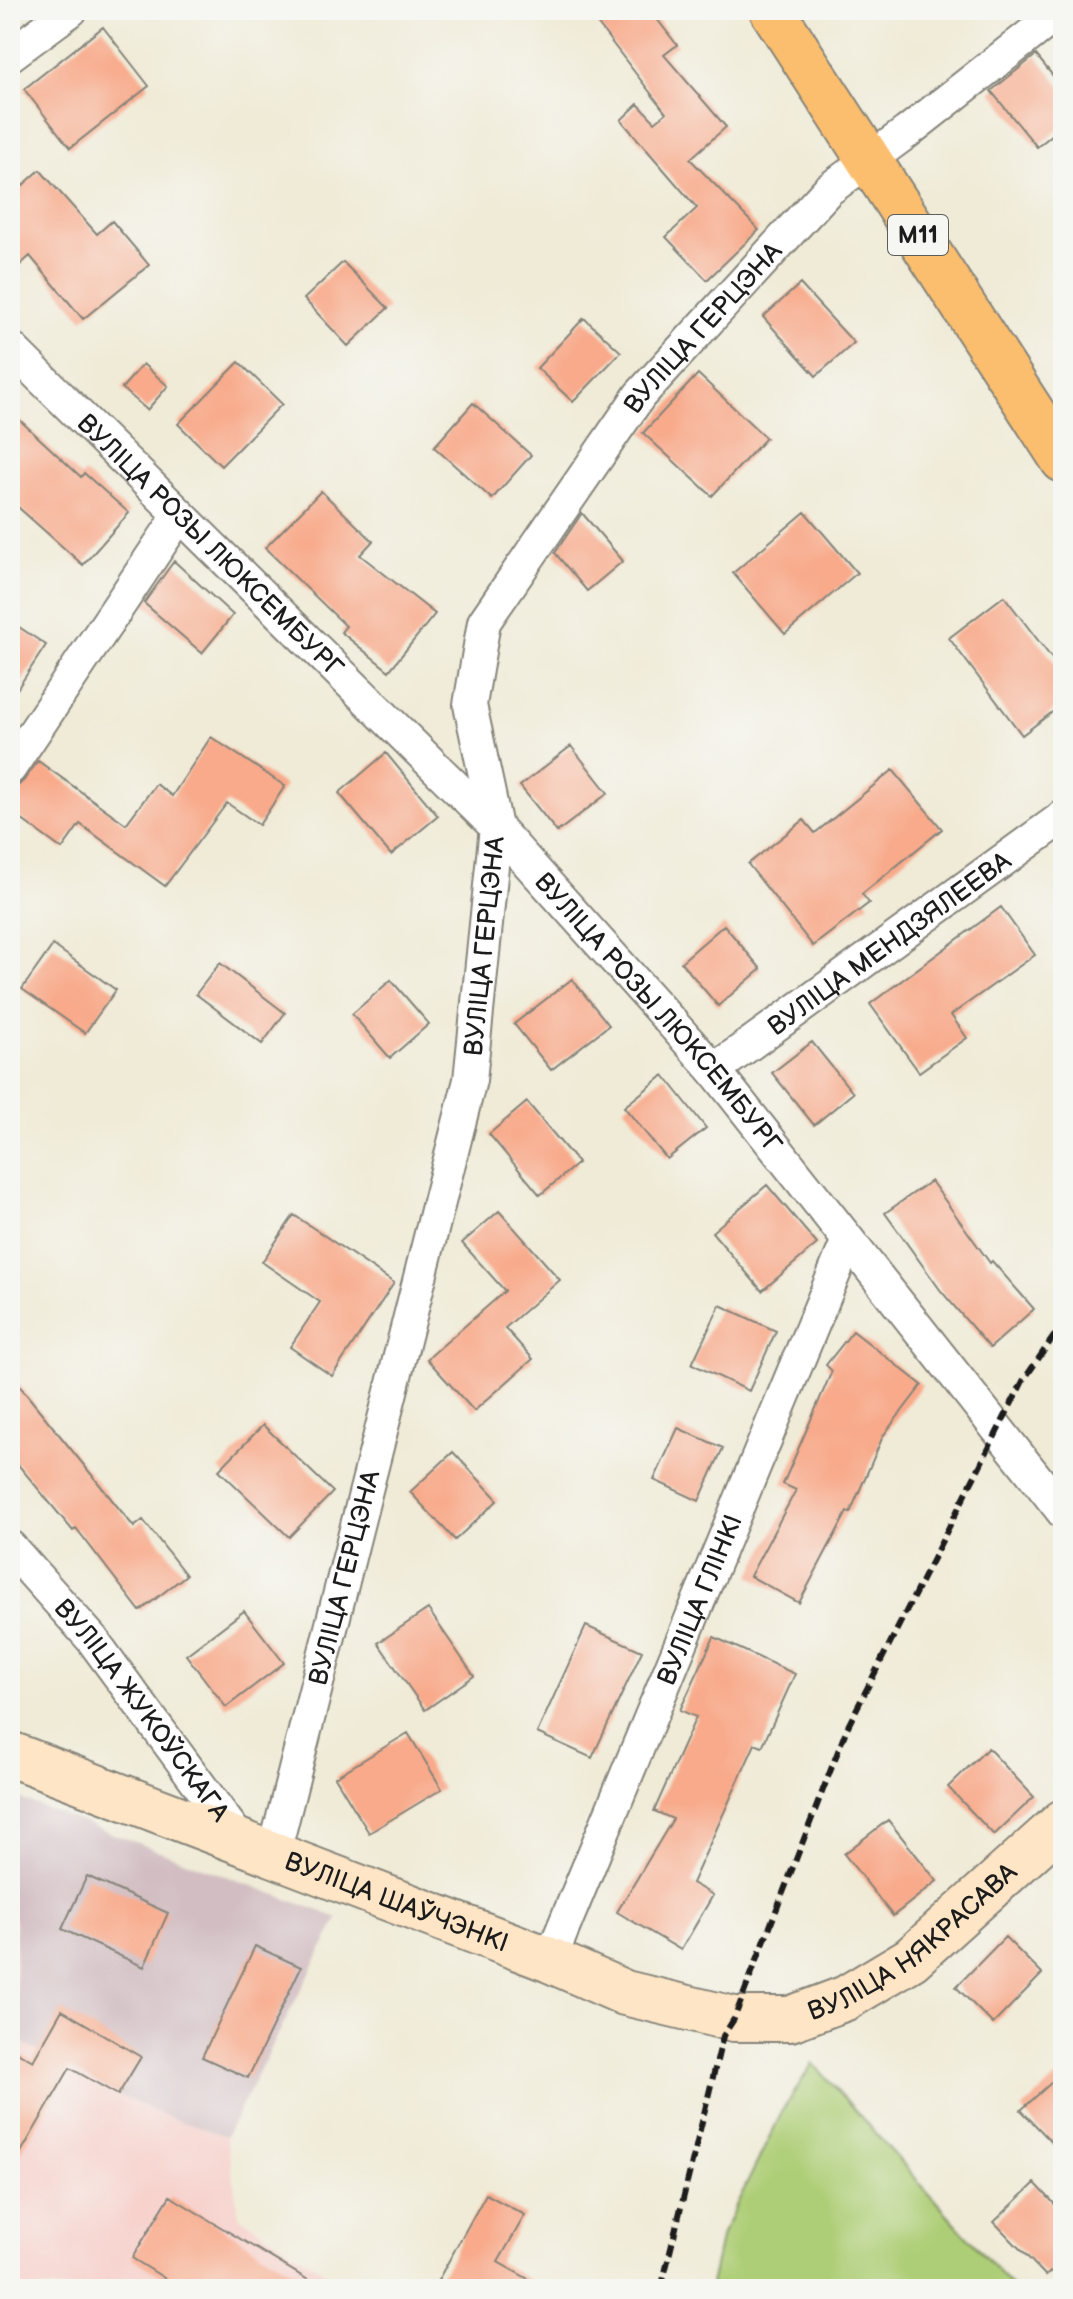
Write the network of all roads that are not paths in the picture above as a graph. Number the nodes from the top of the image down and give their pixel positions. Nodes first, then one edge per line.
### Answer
1 (71, 10) edge
2 (772, 10) edge
3 (1062, 10) edge
4 (10, 55) edge
5 (868, 158) junction
6 (10, 347) edge
7 (1063, 460) edge
8 (179, 516) junction
9 (10, 768) edge
10 (1063, 817) edge
11 (496, 827) junction
12 (714, 1070) junction
13 (848, 1240) junction
14 (1063, 1512) edge
15 (10, 1547) edge
16 (10, 1754) edge
17 (1063, 1822) edge
18 (257, 1846) junction
19 (550, 1960) junction
20 (790, 2019) joint

1 - 4 street
2 - 5 main road, М11
3 - 5 street, ВУЛІЦА ГЕРЦЭНА
5 - 7 main road, М11
5 - 11 street, ВУЛІЦА ГЕРЦЭНА
6 - 8 street, ВУЛІЦА РОЗЫ ЛЮКСЕМБУРГ
8 - 9 street
8 - 11 street, ВУЛІЦА РОЗЫ ЛЮКСЕМБУРГ
10 - 12 street, ВУЛІЦА МЕНДЗЯЛЕЕВА
11 - 12 street, ВУЛІЦА РОЗЫ ЛЮКСЕМБУРГ
11 - 18 street, ВУЛІЦА ГЕРЦЭНА
12 - 13 street, ВУЛІЦА РОЗЫ ЛЮКСЕМБУРГ
13 - 14 street, ВУЛІЦА РОЗЫ ЛЮКСЕМБУРГ
13 - 19 street, ВУЛІЦА ГЛІНКІ
15 - 18 street, ВУЛІЦА ЖУКОЎСКАГА
16 - 18 main road, ВУЛІЦА ШАЎЧЭНКІ
17 - 20 main road, ВУЛІЦА НЯКРАСАВА
18 - 19 main road, ВУЛІЦА ШАЎЧЭНКІ
19 - 20 main road, ВУЛІЦА ШАЎЧЭНКІ

